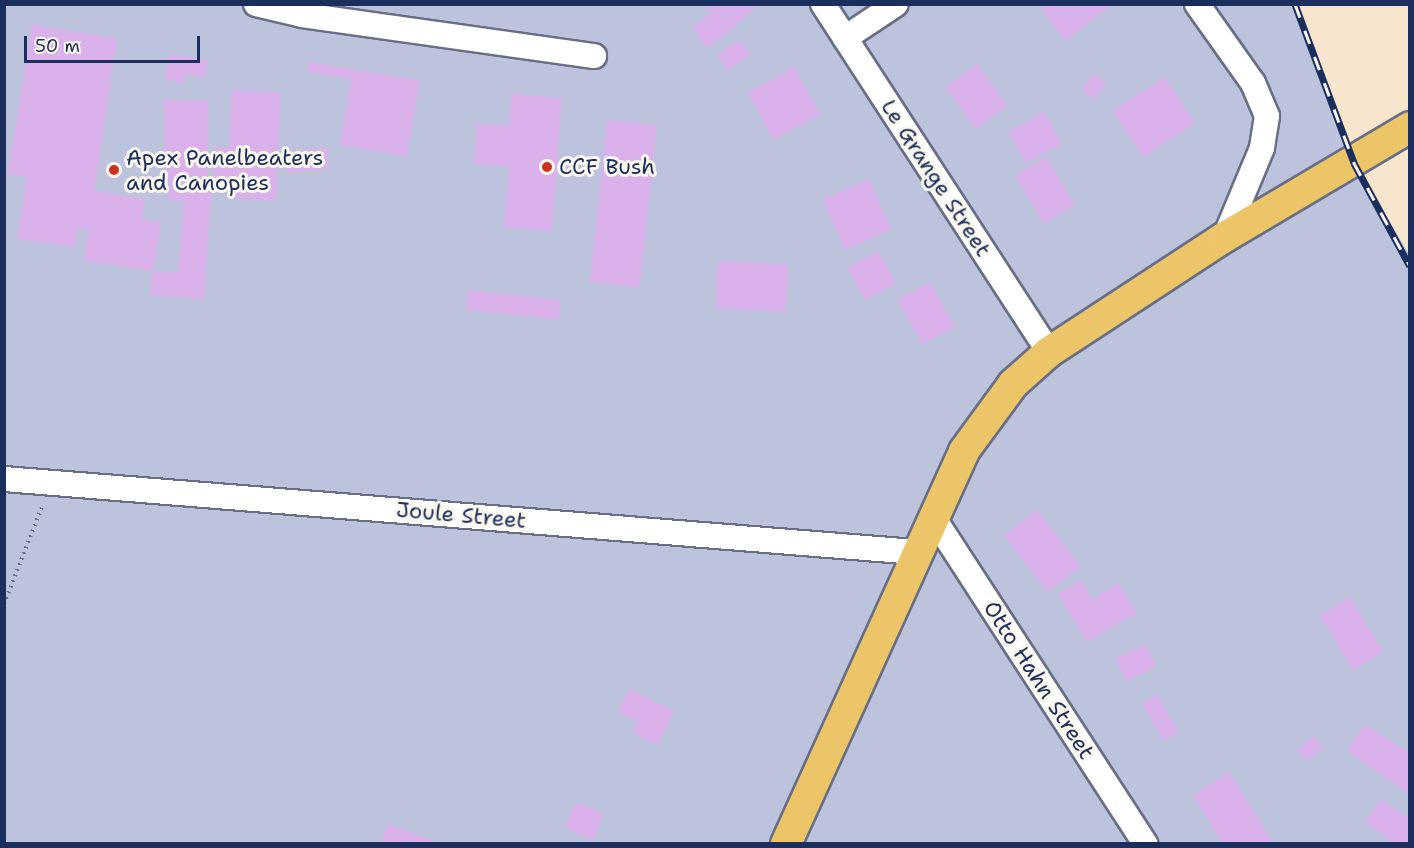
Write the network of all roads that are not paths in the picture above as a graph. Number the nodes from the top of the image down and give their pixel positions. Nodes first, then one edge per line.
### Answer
1 (256, 4) edge
2 (823, 4) edge
3 (896, 4) edge
4 (1197, 4) edge
5 (845, 38) junction
6 (594, 56) dead end
7 (1410, 127) edge
8 (1225, 237) junction
9 (1049, 352) junction
10 (4, 479) edge
11 (933, 517) junction
12 (916, 552) junction
13 (786, 843) edge
14 (1145, 843) edge

1 - 6 street
2 - 5 street, Le Grange Street
3 - 5 street
4 - 8 street
5 - 9 street, Le Grange Street
7 - 8 main road
8 - 9 main road
9 - 11 main road
10 - 12 street, Joule Street
11 - 12 main road
11 - 14 street, Otto Hahn Street
12 - 13 main road

